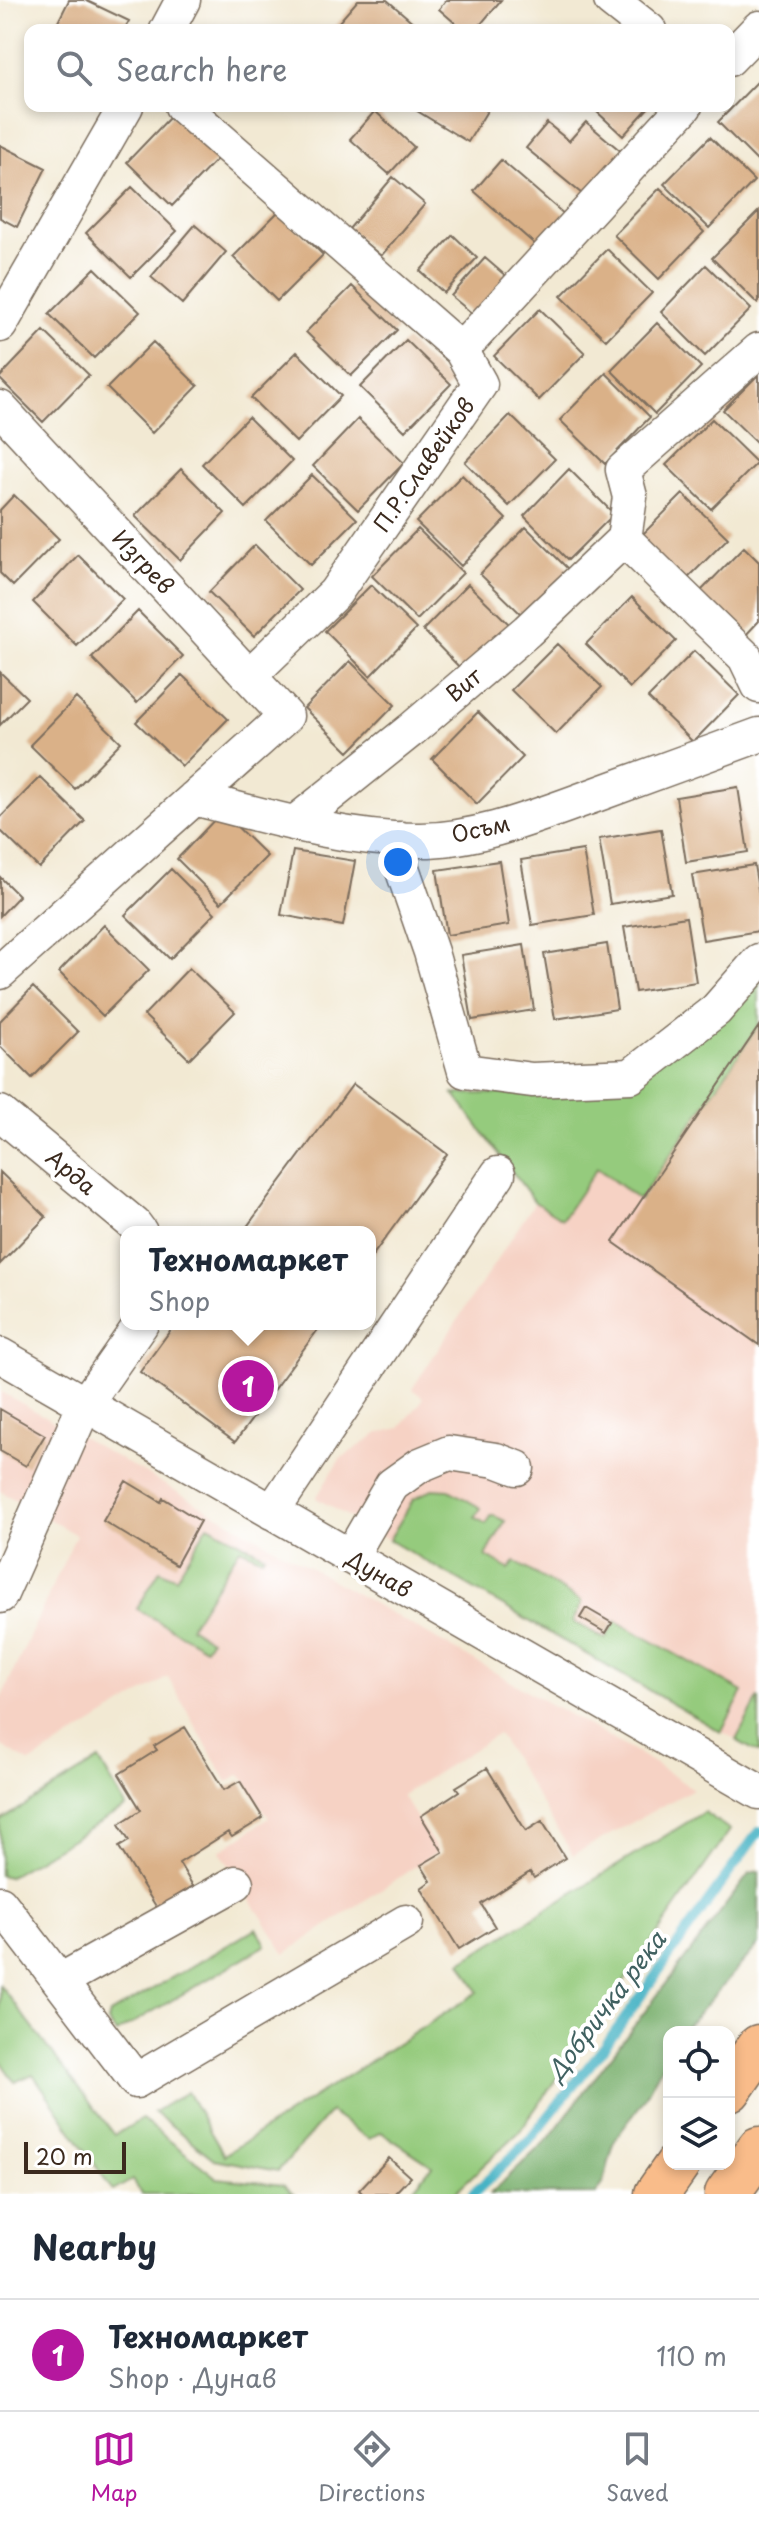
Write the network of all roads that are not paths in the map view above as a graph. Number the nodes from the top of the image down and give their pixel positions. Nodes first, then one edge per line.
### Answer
1 (611, 0) edge
2 (641, 24) edge
3 (759, 28) edge
4 (735, 53) edge
5 (123, 112) edge
6 (189, 112) edge
7 (679, 112) edge
8 (0, 325) edge
9 (461, 350) junction
10 (759, 350) edge
11 (0, 408) edge
12 (624, 539) junction
13 (249, 676) junction
14 (759, 686) edge
15 (759, 735) edge
16 (194, 798) junction
17 (295, 823) junction
18 (401, 839) junction
19 (759, 961) edge
20 (0, 972) edge
21 (0, 1113) edge
22 (498, 1174) dead end
23 (136, 1226) edge
24 (137, 1330) edge
25 (0, 1355) edge
26 (85, 1404) junction
27 (517, 1468) dead end
28 (272, 1512) junction
29 (350, 1557) junction
30 (0, 1596) edge
31 (759, 1792) edge
32 (236, 1883) dead end
33 (0, 1903) edge
34 (406, 1922) dead end
35 (60, 1981) junction
36 (759, 2047) edge
37 (735, 2081) edge
38 (759, 2149) edge
39 (674, 2170) edge
40 (657, 2194) edge
41 (727, 2194) edge

1 - 2 street
3 - 4 street
5 - 8 street
6 - 9 street
7 - 9 street
9 - 13 street, П.Р.Славейков
10 - 12 street
11 - 13 street, Изгрев
12 - 14 street
12 - 17 street, Вит
13 - 16 street, Изгрев
15 - 18 street, Осъм
16 - 17 street, Осъм
16 - 20 street
17 - 18 street, Осъм
18 - 19 street
21 - 23 street, Арда
22 - 28 street
24 - 26 street
25 - 26 street, Дунав
26 - 28 street, Дунав
26 - 30 street
27 - 29 street
28 - 29 street, Дунав
29 - 31 street, Дунав
32 - 35 street
33 - 35 street
34 - 35 street
36 - 37 main road
38 - 41 main road
39 - 40 main road

